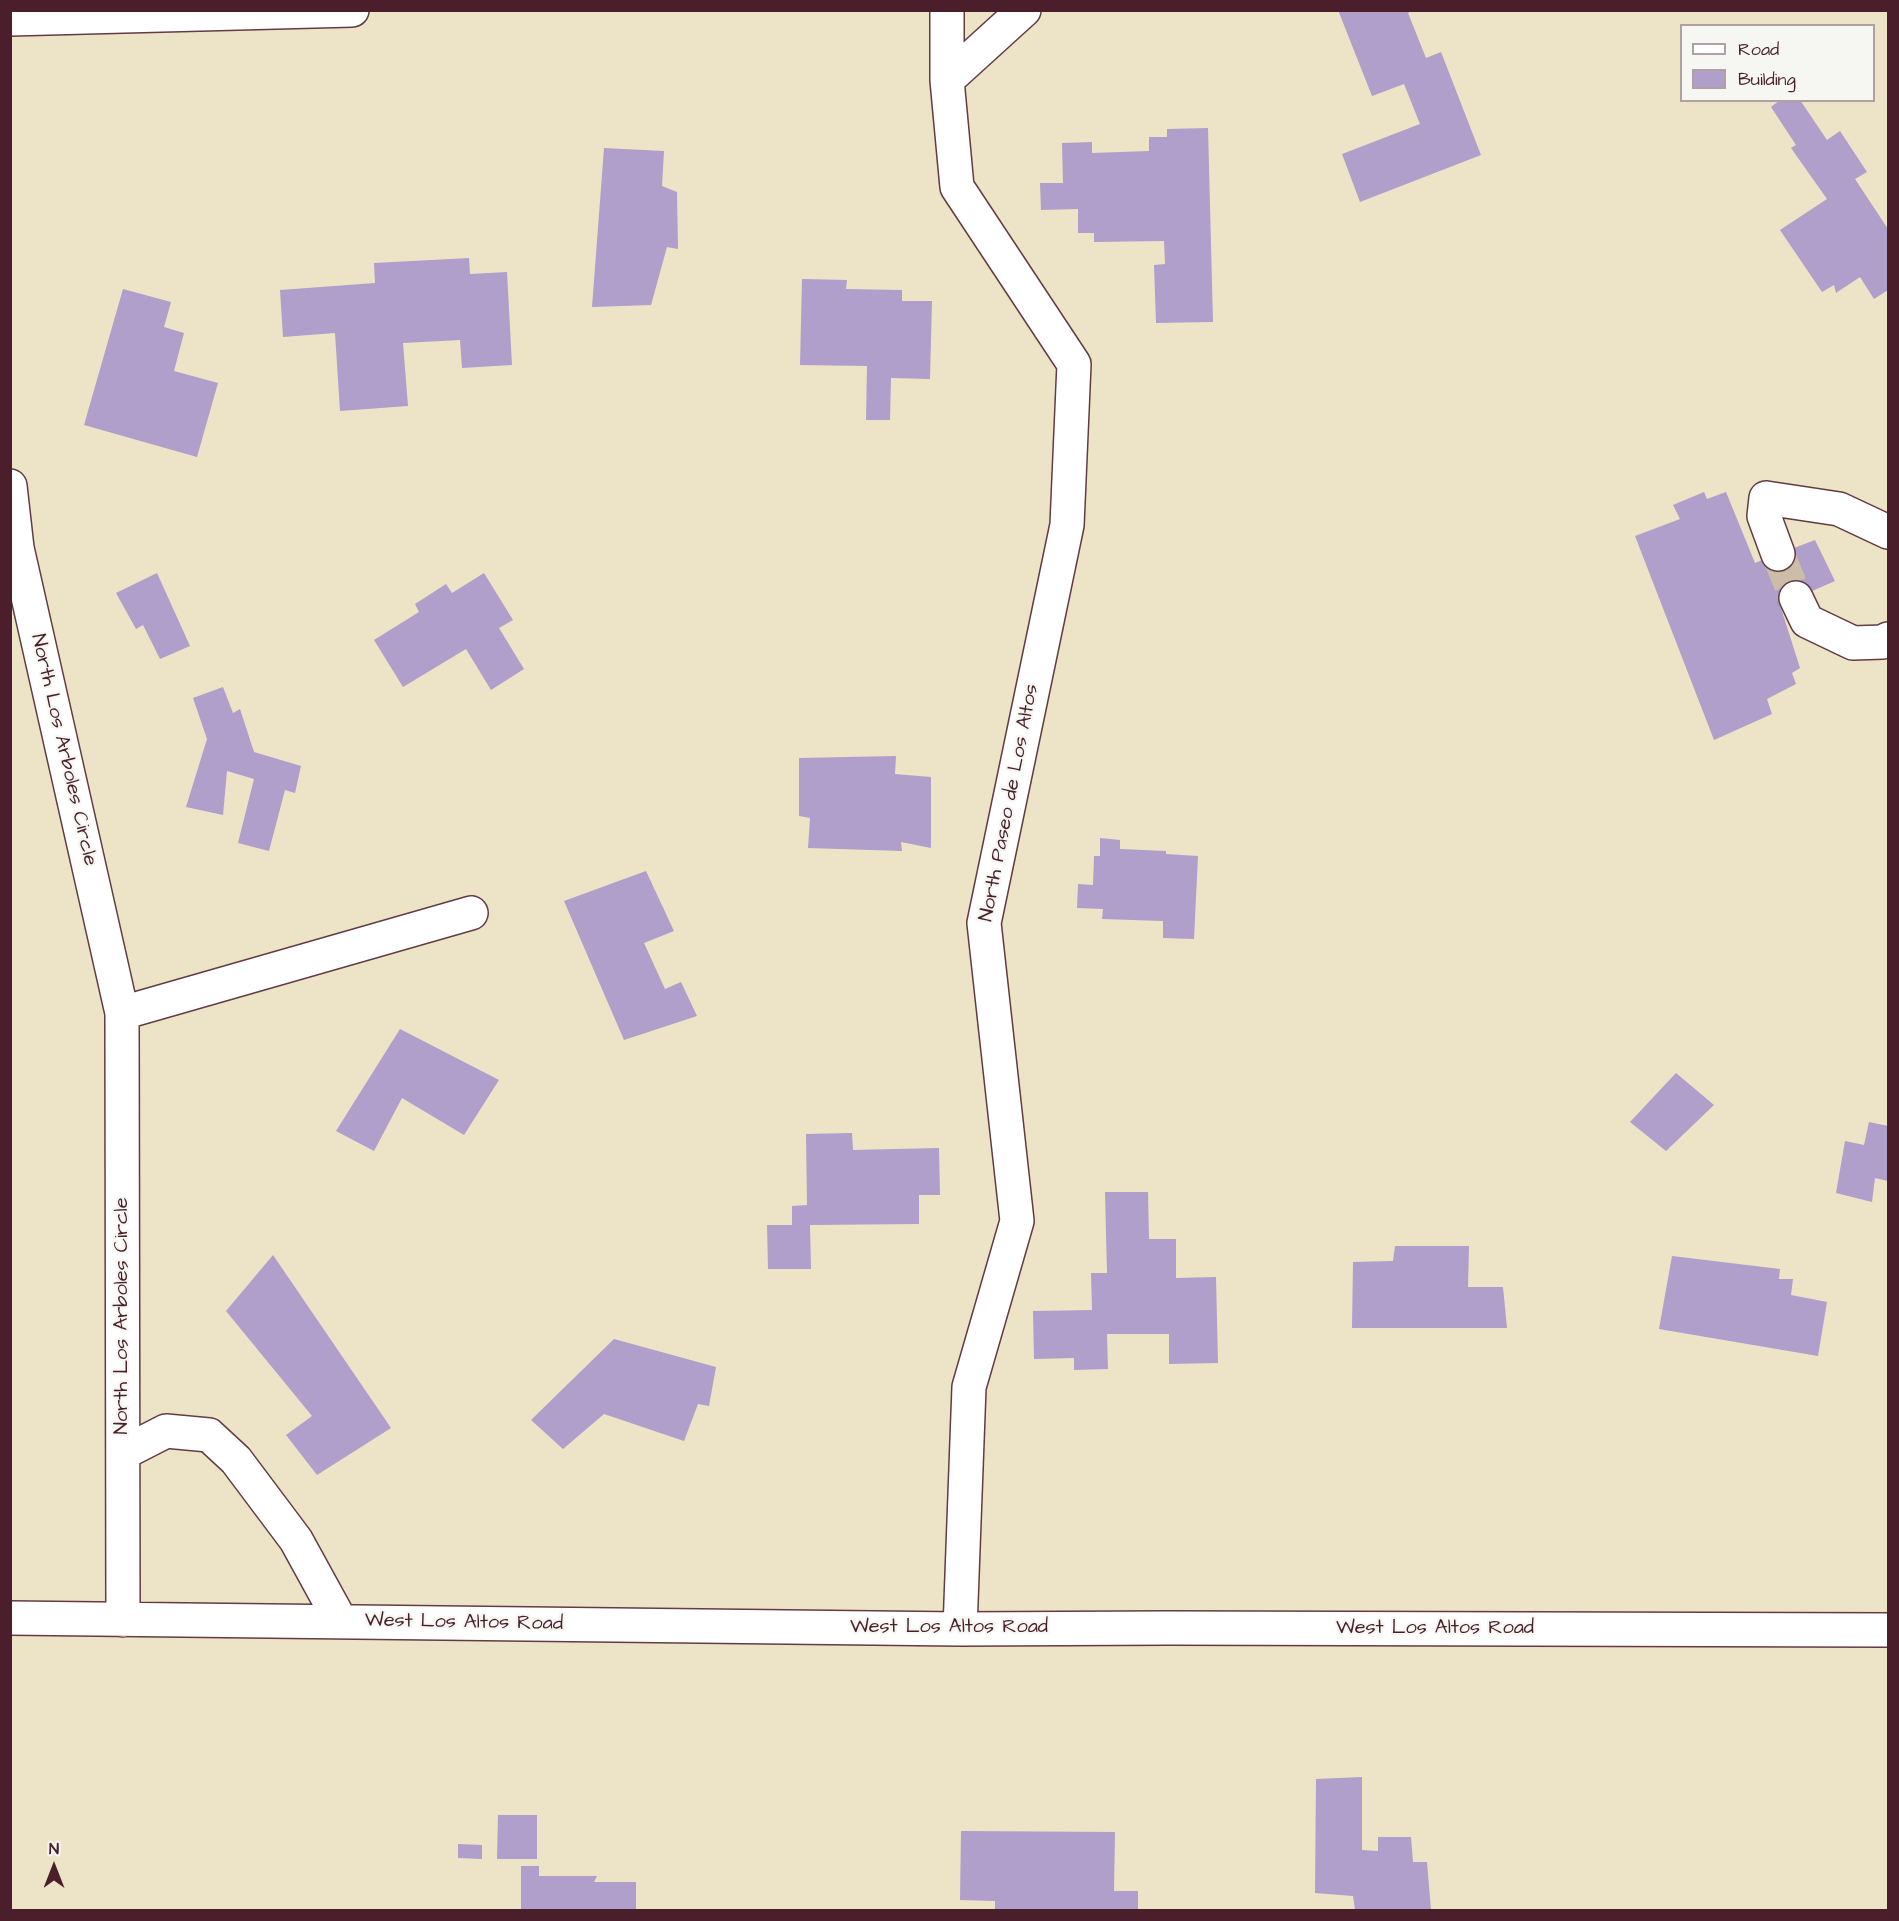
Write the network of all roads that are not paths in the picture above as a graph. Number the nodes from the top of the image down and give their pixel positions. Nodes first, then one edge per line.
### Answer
1 (352, 10) edge
2 (947, 10) edge
3 (1024, 10) edge
4 (10, 19) edge
5 (947, 80) junction
6 (10, 486) edge
7 (1888, 532) edge
8 (1778, 554) tunnel mouth
9 (1797, 598) tunnel mouth
10 (1888, 639) edge
11 (471, 913) dead end
12 (122, 1013) junction
13 (123, 1454) junction
14 (10, 1618) edge
15 (123, 1620) junction
16 (340, 1622) junction
17 (960, 1629) junction
18 (1888, 1630) edge

1 - 4 street
2 - 5 street, North Paseo de Los Altos
3 - 5 street
5 - 17 street, North Paseo de Los Altos
6 - 12 street, North Los Arboles Circle
7 - 8 street
9 - 10 street
11 - 12 street
12 - 13 street, North Los Arboles Circle
13 - 15 street, North Los Arboles Circle
13 - 16 street
14 - 15 street, West Los Altos Road
15 - 16 street, West Los Altos Road
16 - 17 street, West Los Altos Road
17 - 18 street, West Los Altos Road

